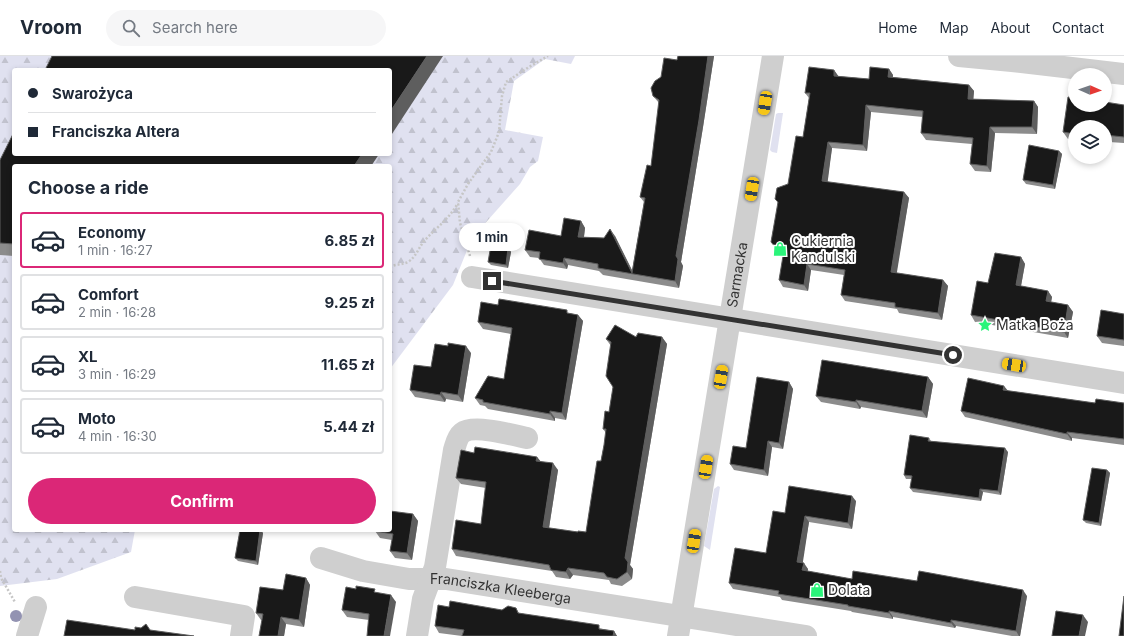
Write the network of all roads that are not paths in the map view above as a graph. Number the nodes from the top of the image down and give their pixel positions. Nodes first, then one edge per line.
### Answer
1 (773, 56) edge
2 (959, 56) edge
3 (1124, 74) edge
4 (475, 278) road end
5 (730, 319) junction
6 (1124, 383) edge
7 (527, 438) dead end
8 (321, 558) dead end
9 (431, 579) junction
10 (135, 597) dead end
11 (36, 608) road end
12 (680, 626) edge
13 (27, 636) edge
14 (241, 636) edge
15 (417, 636) edge
16 (806, 636) edge

1 - 5 street, Sarmacka
2 - 3 street
4 - 5 street
5 - 6 street
5 - 12 street, Sarmacka
7 - 9 street
8 - 9 street, Franciszka Kleeberga
9 - 12 street, Franciszka Kleeberga
9 - 15 street
10 - 14 street
11 - 13 street
12 - 16 street, Franciszka Kleeberga

